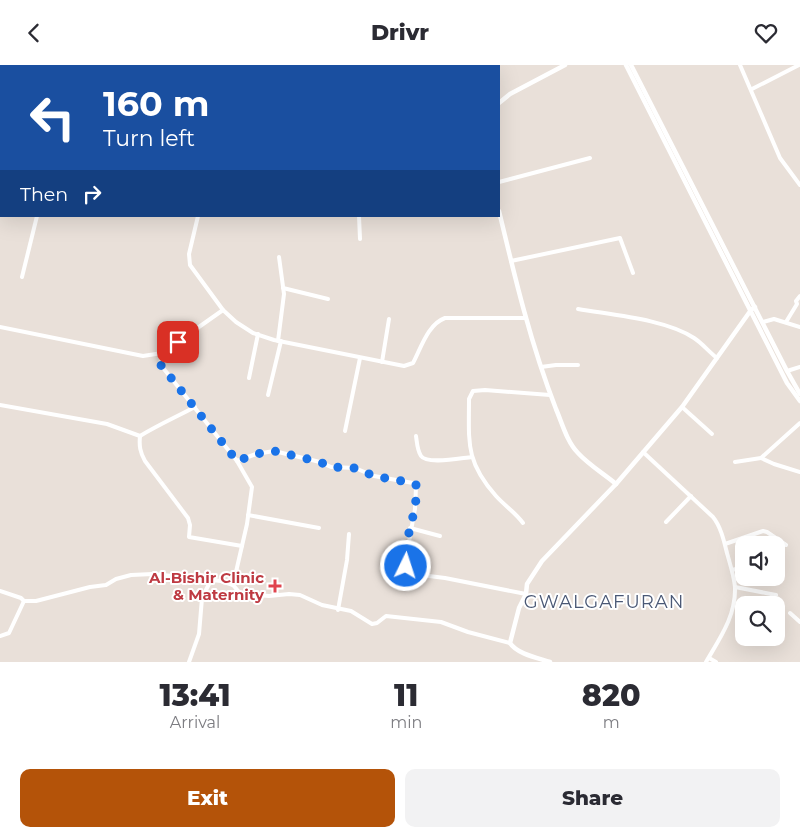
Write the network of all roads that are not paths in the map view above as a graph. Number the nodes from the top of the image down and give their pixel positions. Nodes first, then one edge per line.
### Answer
1 (565, 65) edge
2 (626, 65) edge
3 (631, 65) edge
4 (740, 65) edge
5 (799, 65) edge
6 (752, 89) junction
7 (500, 101) edge
8 (647, 101) junction
9 (590, 158) dead end
10 (500, 182) edge
11 (800, 185) edge
12 (500, 215) edge
13 (36, 217) edge
14 (198, 217) edge
15 (359, 217) edge
16 (360, 239) dead end
17 (279, 257) dead end
18 (511, 261) junction
19 (633, 273) dead end
20 (22, 277) dead end
21 (283, 288) junction
22 (800, 296) edge
23 (328, 299) dead end
24 (799, 304) edge
25 (753, 308) junction
26 (578, 309) dead end
27 (223, 311) junction
28 (525, 318) junction
29 (389, 319) dead end
30 (763, 322) junction
31 (786, 322) junction
32 (0, 327) edge
33 (800, 327) edge
34 (258, 334) junction
35 (279, 341) junction
36 (162, 353) junction
37 (360, 357) junction
38 (717, 358) junction
39 (382, 362) junction
40 (578, 365) dead end
41 (541, 367) junction
42 (800, 367) edge
43 (787, 371) junction
44 (249, 377) dead end
45 (800, 394) edge
46 (268, 395) dead end
47 (550, 395) junction
48 (800, 401) edge
49 (0, 405) edge
50 (194, 407) junction
51 (682, 407) junction
52 (800, 423) edge
53 (345, 431) dead end
54 (712, 434) dead end
55 (140, 436) junction
56 (416, 436) dead end
57 (643, 452) junction
58 (472, 457) junction
59 (761, 458) junction
60 (237, 461) junction
61 (735, 462) dead end
62 (800, 472) edge
63 (616, 484) junction
64 (691, 496) junction
65 (248, 515) junction
66 (666, 522) dead end
67 (523, 523) dead end
68 (319, 528) dead end
69 (410, 528) junction
70 (349, 534) dead end
71 (440, 536) dead end
72 (724, 544) junction
73 (786, 545) dead end
74 (242, 546) junction
75 (735, 569) edge
76 (732, 570) junction
77 (211, 580) junction
78 (233, 585) junction
79 (735, 587) junction
80 (0, 591) edge
81 (526, 594) junction
82 (776, 595) dead end
83 (24, 601) junction
84 (338, 610) junction
85 (790, 613) dead end
86 (800, 622) edge
87 (0, 636) edge
88 (510, 643) junction
89 (707, 660) edge
90 (189, 662) edge
91 (550, 662) edge
92 (716, 662) edge

1 - 7 street
2 - 8 street
3 - 8 street
4 - 6 street
5 - 6 street
6 - 11 street
8 - 25 street
9 - 10 street
12 - 18 street
13 - 20 street
14 - 27 street
15 - 16 street
17 - 21 street
18 - 19 street
18 - 28 street
21 - 23 street
21 - 35 street
22 - 24 street
24 - 31 street
25 - 30 street
25 - 38 street
25 - 48 street
26 - 38 street
27 - 34 street
27 - 36 street
28 - 39 street
28 - 41 street
29 - 39 street
30 - 31 street
30 - 43 street
31 - 33 street
32 - 36 street
34 - 35 street
34 - 44 street
35 - 37 street
35 - 46 street
36 - 50 street
37 - 39 street
37 - 53 street
38 - 51 street
40 - 41 street
41 - 47 street
42 - 43 street
43 - 45 street
47 - 58 street
47 - 63 street
49 - 55 street
50 - 55 street
50 - 60 street
51 - 54 street
51 - 57 street
52 - 59 street
55 - 74 street
56 - 58 street
57 - 63 street
57 - 64 street
58 - 67 street
59 - 61 street
59 - 62 street
60 - 65 street
60 - 69 street
63 - 81 street
64 - 66 street
64 - 72 street
65 - 68 street
65 - 74 street
69 - 71 street
69 - 81 street
70 - 84 street
72 - 73 street
72 - 76 street
74 - 78 street
75 - 76 street
76 - 79 street
77 - 78 street
77 - 83 street
77 - 90 street
78 - 84 street
79 - 82 street
79 - 89 street
80 - 83 street
81 - 88 street
83 - 87 street
84 - 88 street
85 - 86 street
88 - 91 street
89 - 92 street

